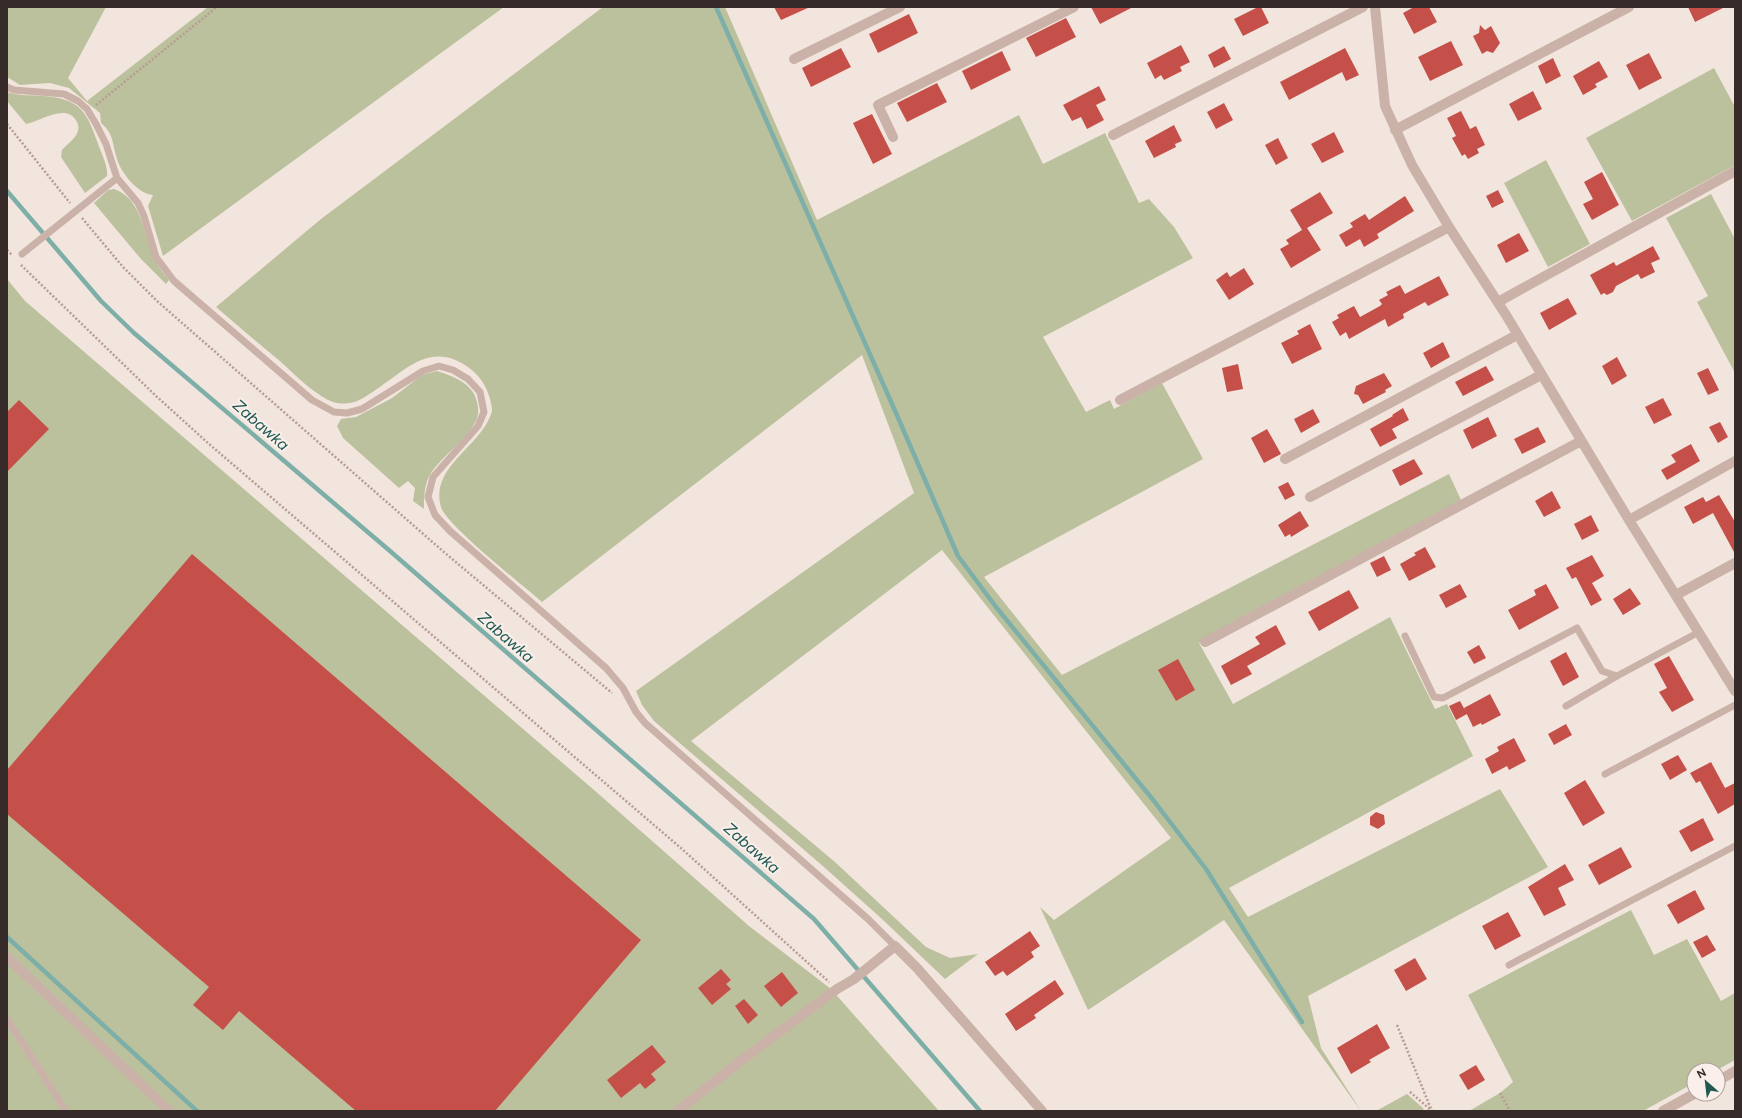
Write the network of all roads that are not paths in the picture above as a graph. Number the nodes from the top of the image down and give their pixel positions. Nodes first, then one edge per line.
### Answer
1 (900, 7) edge
2 (1074, 7) edge
3 (1363, 7) edge
4 (1375, 7) edge
5 (1629, 7) edge
6 (794, 59) dead end
7 (7, 87) edge
8 (1395, 130) junction
9 (1113, 135) dead end
10 (893, 137) dead end
11 (1735, 171) edge
12 (117, 178) junction
13 (1449, 227) junction
14 (22, 254) dead end
15 (1498, 302) junction
16 (1518, 335) junction
17 (1541, 375) junction
18 (1120, 400) dead end
19 (1580, 441) junction
20 (1285, 459) dead end
21 (1735, 461) edge
22 (1310, 496) dead end
23 (1629, 520) junction
24 (1735, 563) edge
25 (1676, 595) junction
26 (1698, 632) junction
27 (1405, 636) dead end
28 (1205, 642) dead end
29 (1617, 676) junction
30 (1735, 691) edge
31 (1566, 706) dead end
32 (1735, 706) edge
33 (1605, 774) dead end
34 (1735, 846) edge
35 (895, 946) junction
36 (7, 958) edge
37 (1509, 965) dead end
38 (7, 1020) edge
39 (1735, 1071) edge
40 (1726, 1076) edge
41 (1686, 1098) edge
42 (66, 1111) edge
43 (169, 1111) edge
44 (678, 1111) edge
45 (1042, 1111) edge
46 (1663, 1111) edge

1 - 6 street
2 - 10 street
3 - 9 street
4 - 8 street
5 - 8 street
7 - 12 lane
8 - 13 street
11 - 15 street
12 - 14 lane
12 - 35 lane
13 - 15 street
13 - 18 street
15 - 16 street
16 - 17 street
16 - 20 street
17 - 19 street
17 - 22 street
19 - 23 street
19 - 28 street
21 - 23 street
23 - 25 street
24 - 25 street
25 - 26 street
26 - 29 lane
26 - 30 street
27 - 29 lane
29 - 31 lane
32 - 33 lane
34 - 37 lane
35 - 44 street
35 - 45 street
36 - 43 street
38 - 42 lane
39 - 40 street
41 - 46 street

